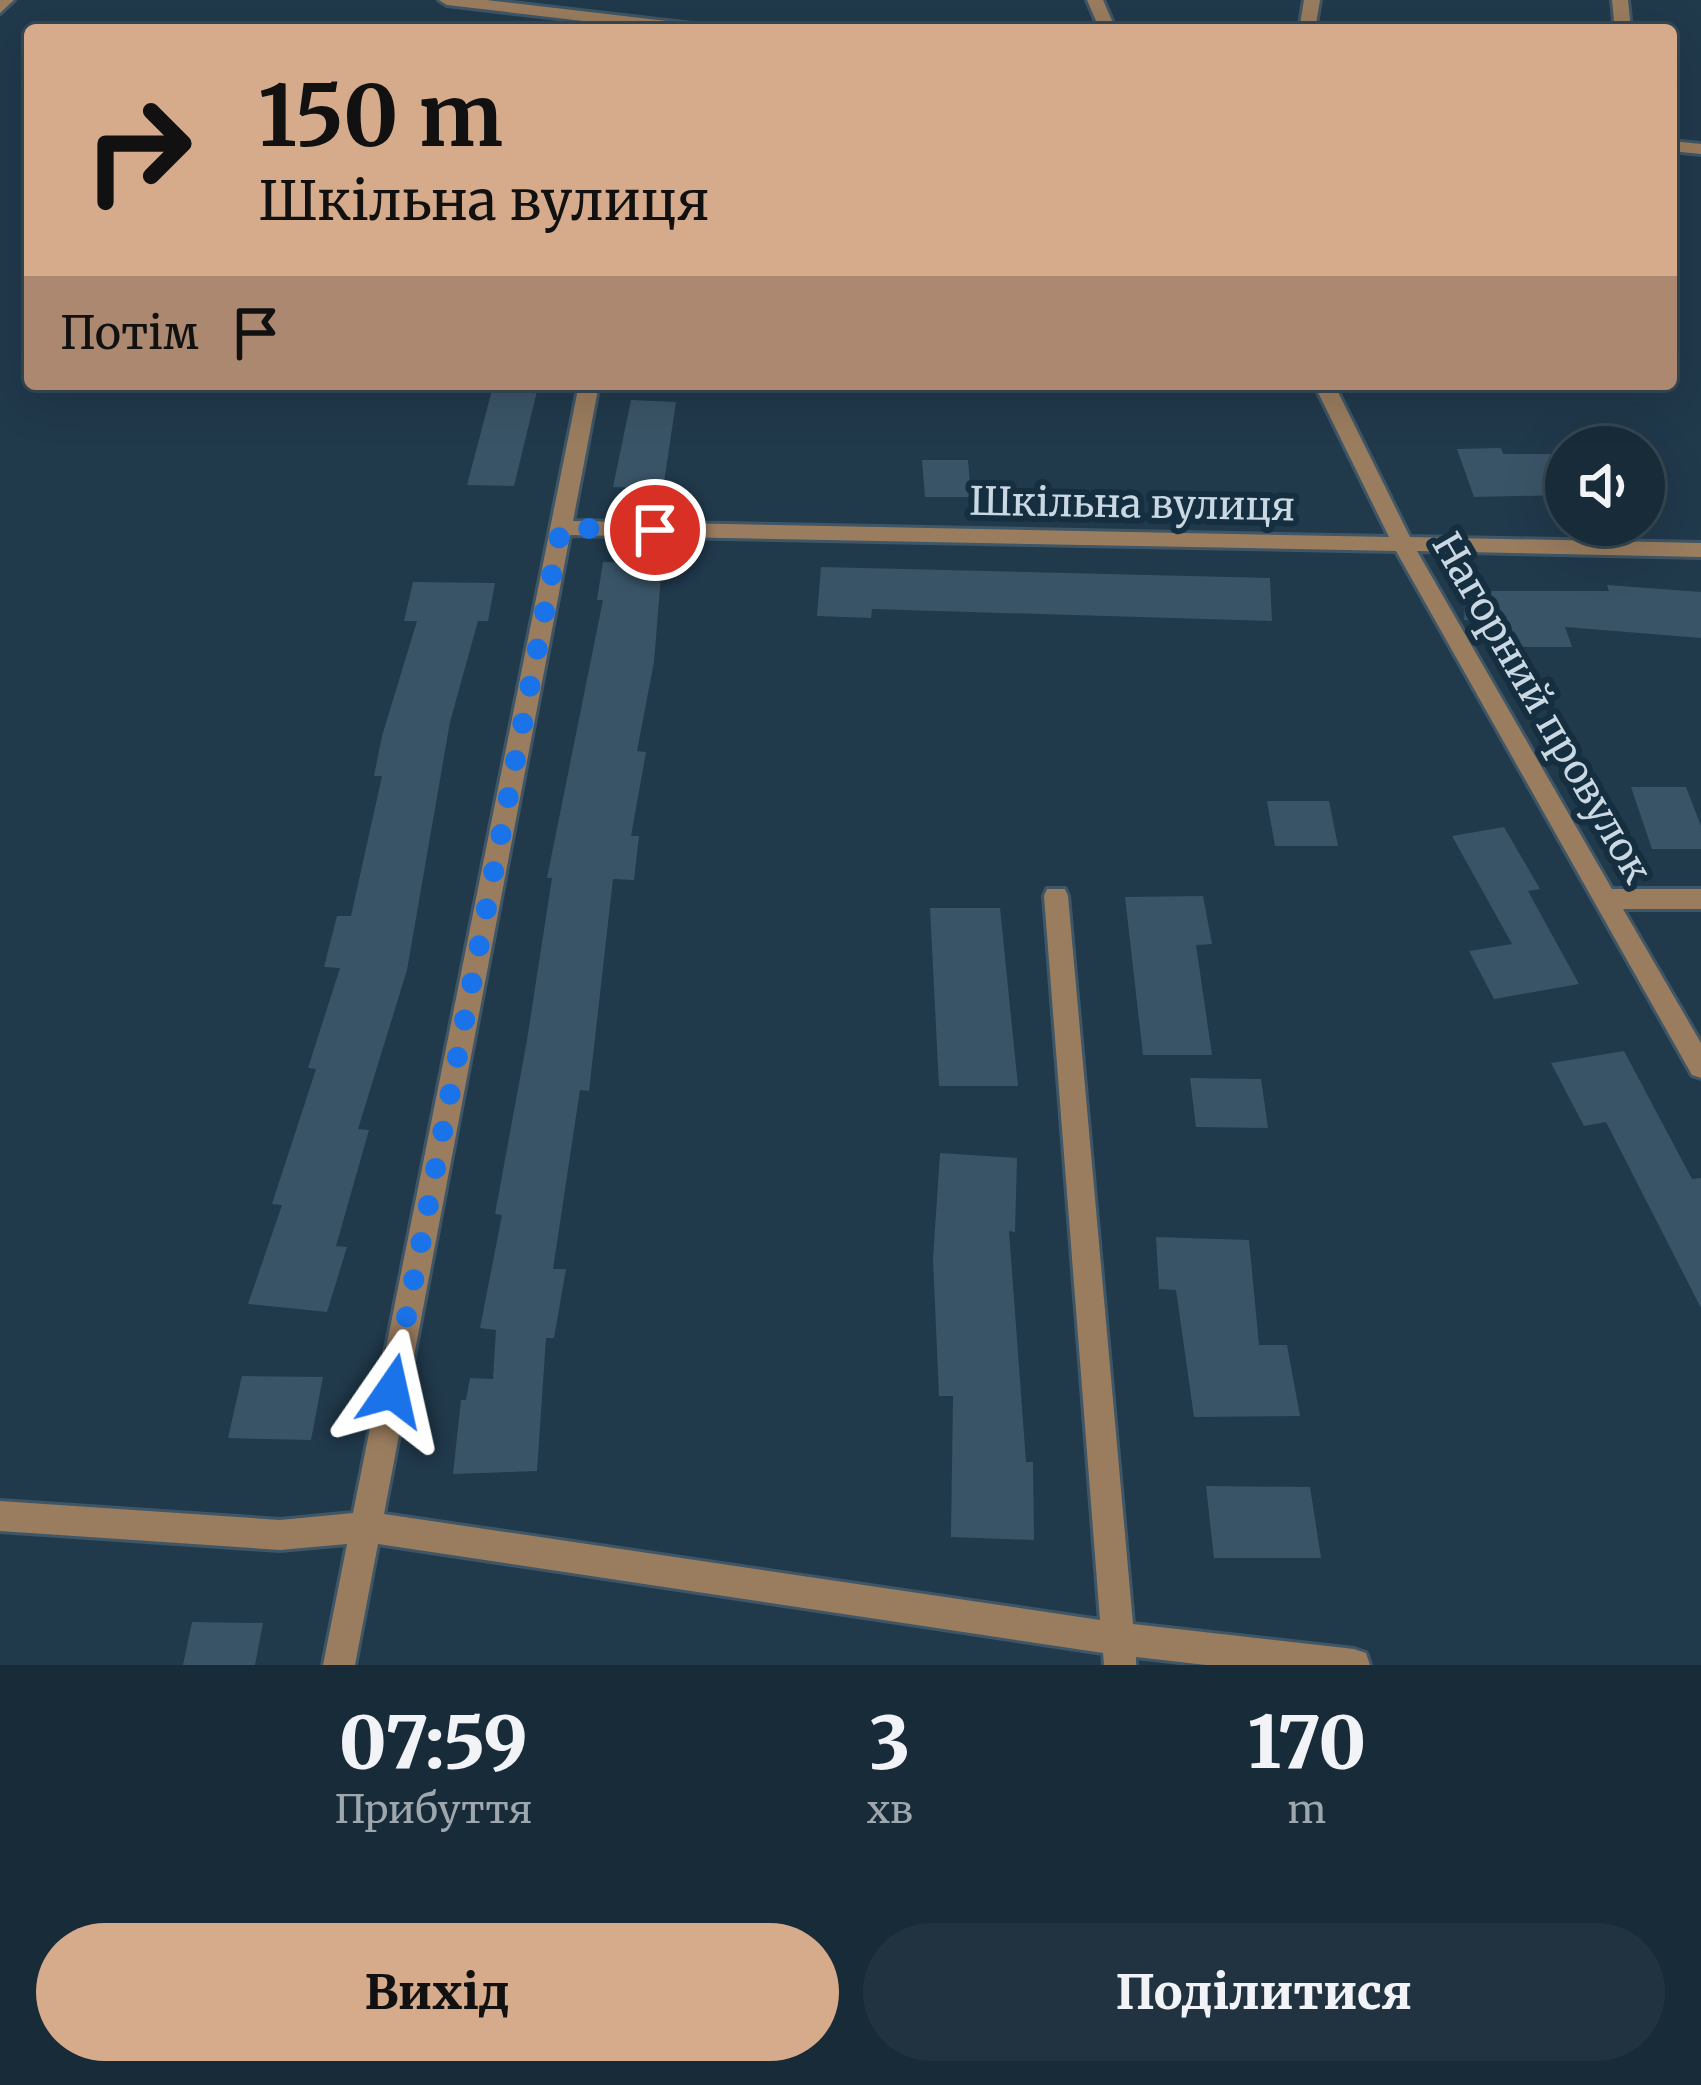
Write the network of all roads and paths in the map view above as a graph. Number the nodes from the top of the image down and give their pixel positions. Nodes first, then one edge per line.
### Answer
1 (6, 0) edge
2 (447, 0) edge
3 (0, 8) edge
4 (635, 24) edge
5 (588, 390) edge
6 (1327, 390) edge
7 (561, 528) junction
8 (1403, 545) junction
9 (1701, 550) edge
10 (1056, 896) dead end
11 (1607, 899) junction
12 (1701, 899) edge
13 (1701, 1066) edge
14 (0, 1516) edge
15 (366, 1527) junction
16 (1119, 1652) edge
17 (339, 1665) edge
18 (1354, 1665) edge

1 - 3 street
2 - 4 street
5 - 7 street
6 - 8 street, Нагорний провулок
7 - 8 street, Шкільна вулиця
7 - 15 street
8 - 9 street, Шкільна вулиця
8 - 11 street, Нагорний провулок
10 - 16 street
11 - 12 street
11 - 13 street, Нагорний провулок
14 - 15 street
15 - 16 street
15 - 17 street
16 - 18 street

